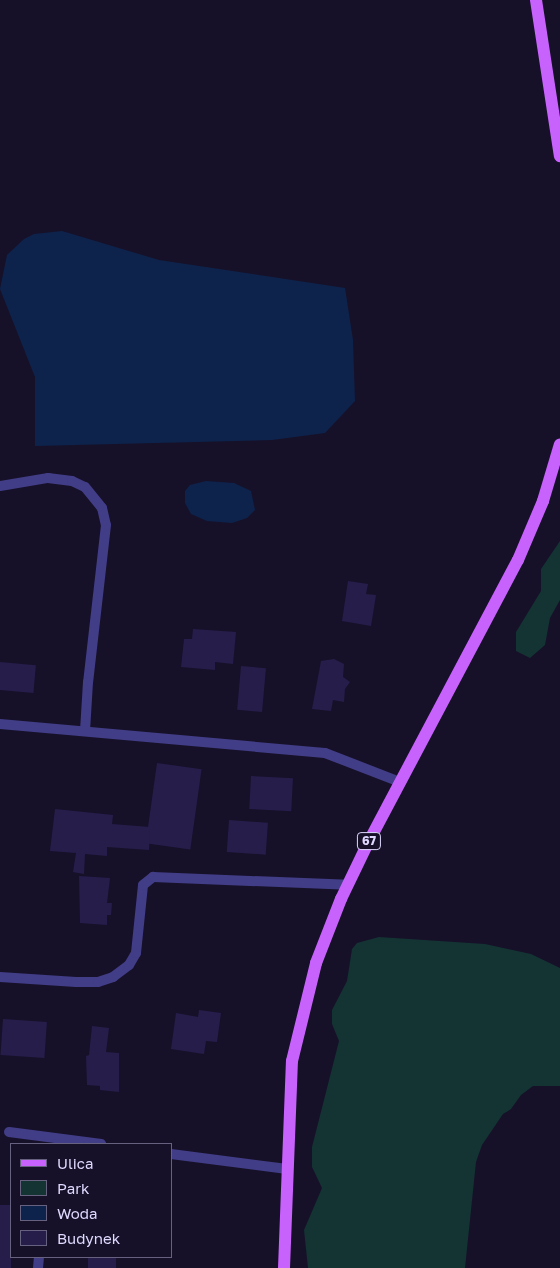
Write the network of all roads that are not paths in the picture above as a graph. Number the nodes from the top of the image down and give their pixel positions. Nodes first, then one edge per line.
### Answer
1 (536, 0) edge
2 (560, 156) edge
3 (560, 444) edge
4 (0, 486) edge
5 (0, 724) edge
6 (86, 731) junction
7 (400, 782) junction
8 (348, 885) junction
9 (0, 977) edge
10 (9, 1132) dead end
11 (46, 1141) edge
12 (83, 1143) edge
13 (172, 1154) edge
14 (287, 1169) junction
15 (284, 1268) edge

1 - 2 main road
3 - 7 main road, 67
4 - 6 lane
5 - 6 lane
6 - 7 lane
7 - 8 main road, 67
8 - 9 lane
8 - 14 main road, 67
10 - 11 lane
11 - 12 lane
13 - 14 lane
14 - 15 main road, 67

